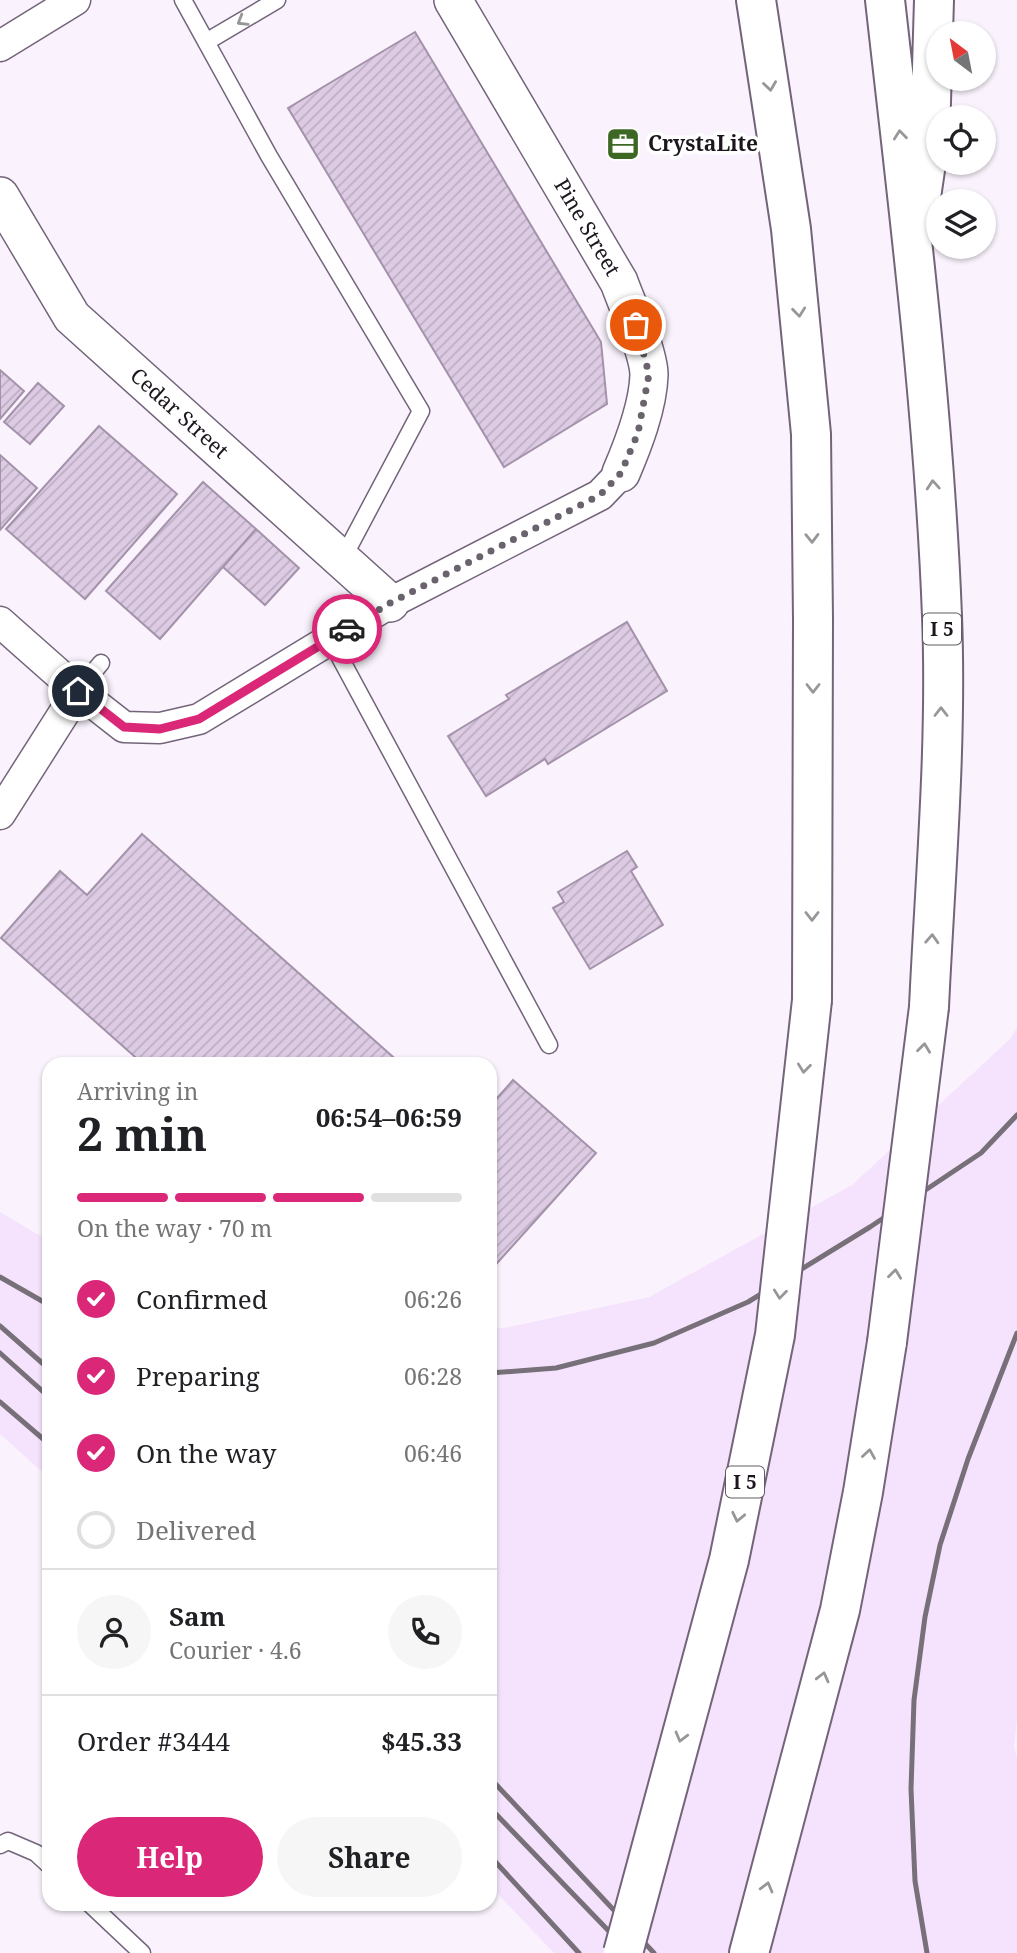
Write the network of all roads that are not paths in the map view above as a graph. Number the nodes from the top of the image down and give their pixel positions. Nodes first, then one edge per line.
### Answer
1 (75, 0) edge
2 (183, 0) edge
3 (277, 0) edge
4 (885, 0) edge
5 (934, 0) edge
6 (460, 3) edge
7 (756, 6) edge
8 (206, 42) junction
9 (0, 46) edge
10 (0, 196) edge
11 (913, 251) junction
12 (621, 473) joint
13 (342, 561) junction
14 (390, 603) junction
15 (0, 622) edge
16 (330, 639) junction
17 (101, 663) dead end
18 (78, 691) junction
19 (0, 814) edge
20 (549, 1045) dead end
21 (0, 1845) edge
22 (42, 1859) edge
23 (97, 1911) edge
24 (142, 1953) edge
25 (623, 1953) edge
26 (749, 1953) edge

1 - 9 street
2 - 8 lane
3 -> 8 lane
11 -> 4 highway, I 5
5 - 11 highway
6 - 12 street, Pine Street
7 -> 25 highway, I 5, bridge
8 - 13 lane
10 - 13 street, Cedar Street
26 -> 11 highway, I 5, bridge
12 - 14 street
13 - 14 street, Cedar Street
14 - 16 street
15 - 18 street
16 - 18 street
16 - 20 lane
17 - 18 lane
18 - 19 street
21 - 22 lane
23 - 24 lane

